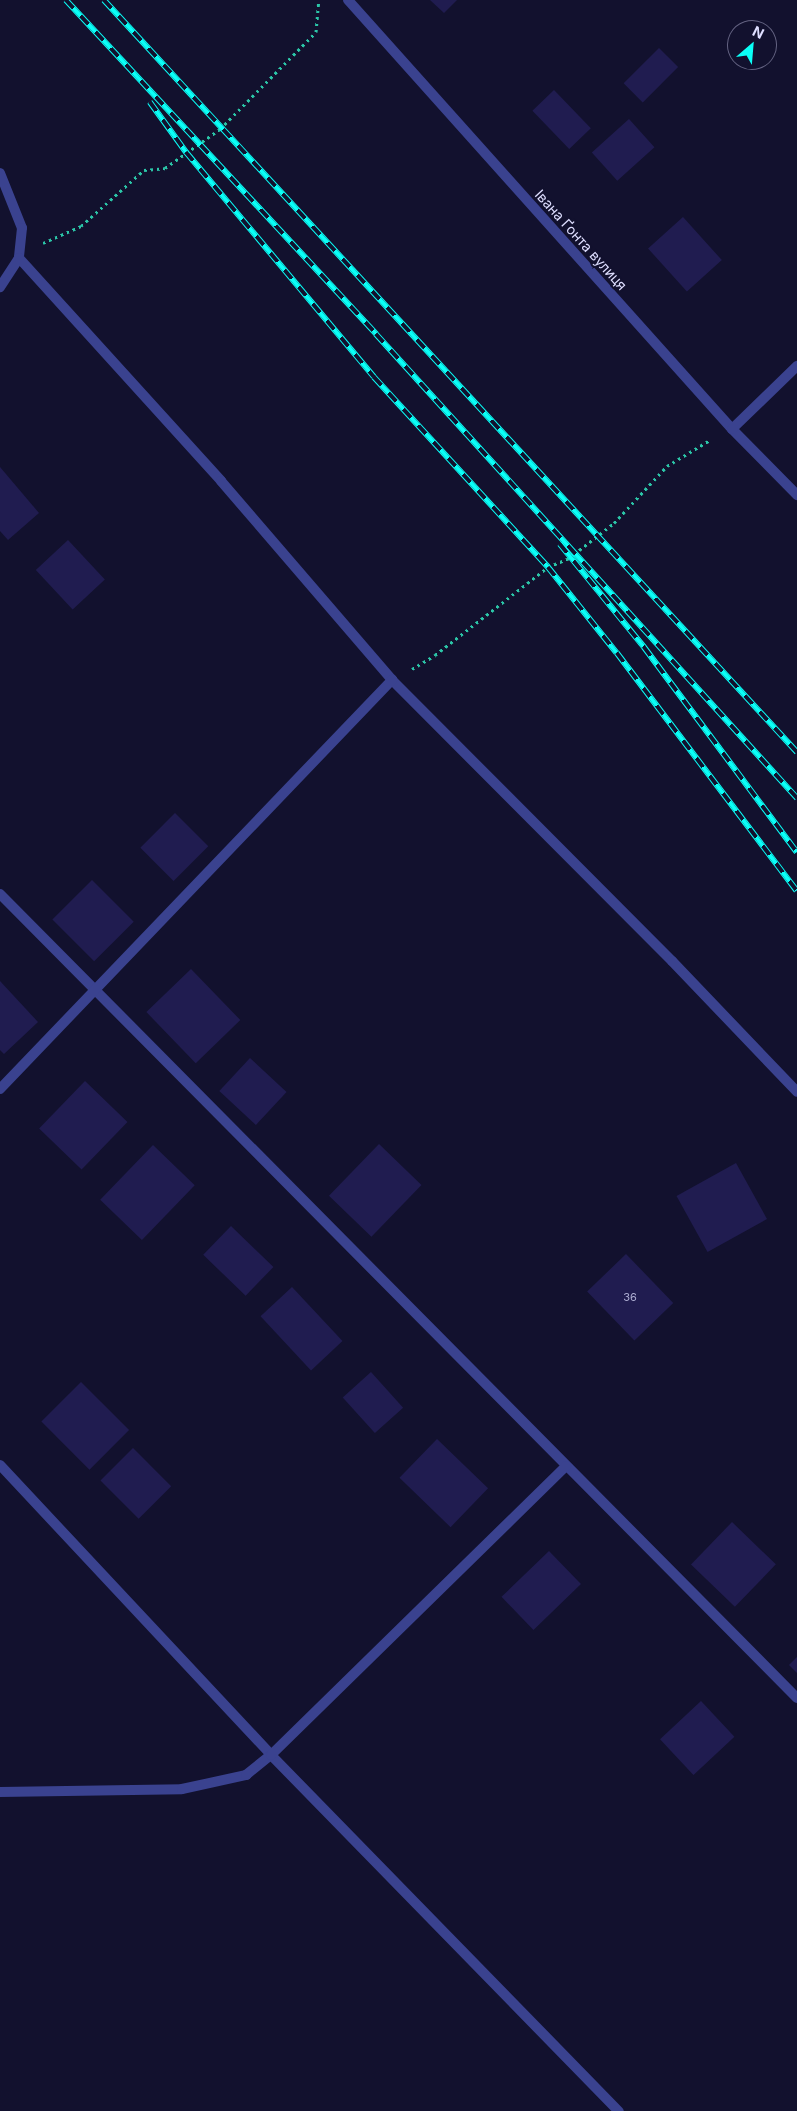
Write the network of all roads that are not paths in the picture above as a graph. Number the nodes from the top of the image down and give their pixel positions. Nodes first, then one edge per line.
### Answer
1 (348, 0) edge
2 (0, 173) edge
3 (19, 258) junction
4 (0, 287) edge
5 (797, 366) edge
6 (732, 429) junction
7 (797, 495) edge
8 (392, 680) junction
9 (0, 894) edge
10 (93, 990) junction
11 (0, 1089) edge
12 (797, 1092) edge
13 (0, 1465) edge
14 (566, 1466) junction
15 (797, 1698) edge
16 (271, 1755) junction
17 (0, 1792) edge
18 (618, 2111) edge

1 - 6 street, Івана Ґонта вулиця
2 - 3 street
3 - 4 street
3 - 8 street
5 - 6 street
6 - 7 street, Івана Ґонта вулиця
8 - 10 street
8 - 12 street
9 - 10 street
10 - 11 street
10 - 14 street
13 - 16 street
14 - 15 street
14 - 16 street
16 - 17 street
16 - 18 street

